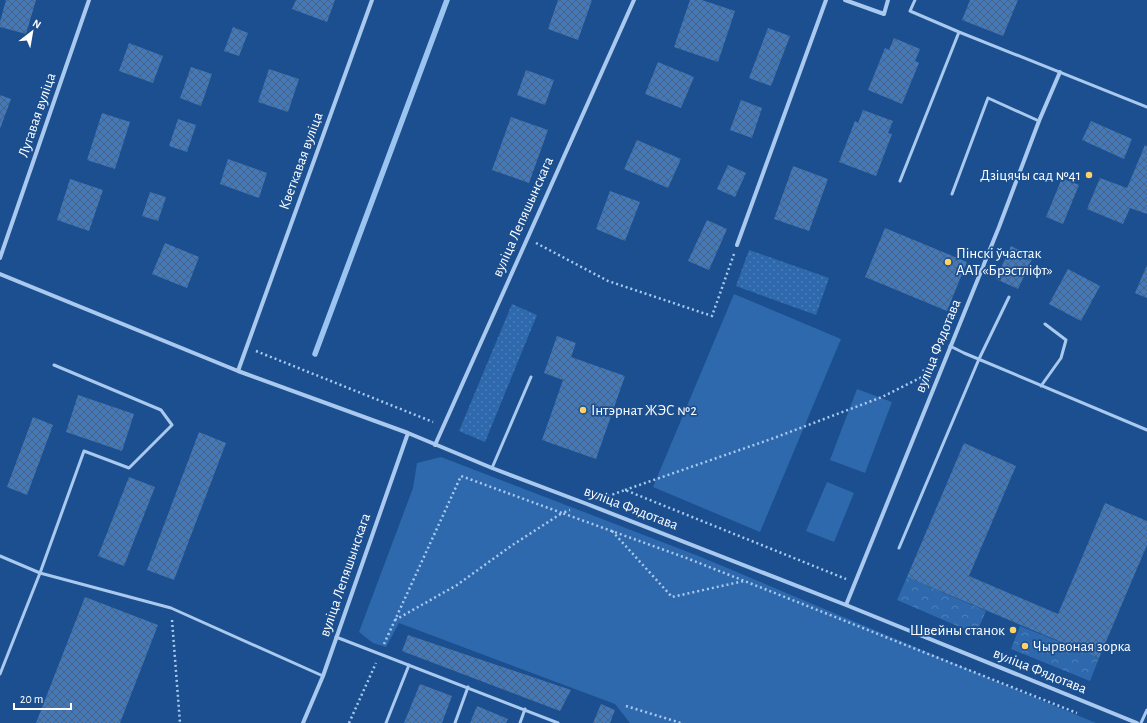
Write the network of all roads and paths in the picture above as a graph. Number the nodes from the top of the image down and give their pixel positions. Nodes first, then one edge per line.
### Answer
1 (89, 0) edge
2 (372, 0) edge
3 (634, 0) edge
4 (826, 0) edge
5 (845, 0) edge
6 (888, 0) edge
7 (915, 0) edge
8 (959, 32) junction
9 (1060, 72) junction
10 (1147, 107) edge
11 (1039, 121) junction
12 (900, 181) dead end
13 (952, 194) dead end
14 (527, 238) junction
15 (737, 245) joint
16 (0, 258) edge
17 (0, 274) edge
18 (1009, 297) dead end
19 (1045, 324) dead end
20 (950, 346) junction
21 (246, 347) junction
22 (979, 359) junction
23 (54, 366) dead end
24 (942, 367) junction
25 (238, 371) junction
26 (531, 377) dead end
27 (1041, 386) junction
28 (443, 426) junction
29 (1147, 430) edge
30 (408, 434) junction
31 (435, 445) junction
32 (492, 468) junction
33 (624, 490) junction
34 (587, 504) junction
35 (562, 513) junction
36 (612, 531) junction
37 (899, 548) dead end
38 (0, 556) edge
39 (40, 573) junction
40 (744, 581) junction
41 (854, 582) junction
42 (846, 605) junction
43 (171, 608) junction
44 (395, 620) junction
45 (336, 637) junction
46 (380, 654) junction
47 (409, 665) junction
48 (0, 674) edge
49 (323, 676) junction
50 (468, 687) junction
51 (626, 706) dead end
52 (525, 709) junction
53 (1147, 710) edge
54 (1080, 714) dead end
55 (180, 723) edge
56 (303, 723) edge
57 (349, 723) edge
58 (386, 723) edge
59 (455, 723) edge
60 (520, 723) edge
61 (558, 723) edge
62 (681, 723) edge
63 (1137, 723) edge
64 (1141, 723) edge

1 - 16 street, Лугавая вуліца
2 - 21 street, Кветкавая вуліца
3 - 14 street, вуліца Лепяшынскага
4 - 15 street
5 - 6 street
7 - 8 lane
8 - 9 lane
8 - 12 lane
9 - 10 lane
9 - 11 street, вуліца Фядотава
11 - 13 lane
11 - 20 street, вуліца Фядотава
14 - 15 path
14 - 28 street, вуліца Лепяшынскага
17 - 25 street, вуліца Фядотава
18 - 22 lane
19 - 27 lane
20 - 22 lane
20 - 24 street, вуліца Фядотава
21 - 25 street, Кветкавая вуліца
21 - 28 path
22 - 27 lane
22 - 37 lane
23 - 39 lane
24 - 33 path
24 - 41 street, вуліца Фядотава
25 - 30 street, вуліца Фядотава
26 - 32 lane
27 - 29 lane
28 - 31 street, вуліца Лепяшынскага
30 - 31 street, вуліца Фядотава
30 - 45 street, вуліца Лепяшынскага
31 - 32 street, вуліца Фядотава
32 - 34 street, вуліца Фядотава
33 - 34 path
33 - 41 path
34 - 35 path
34 - 42 street, вуліца Фядотава
35 - 36 path
35 - 44 path
35 - 44 path
36 - 40 path
36 - 40 path
38 - 39 lane
39 - 43 lane
39 - 48 lane
40 - 54 path
41 - 42 street, вуліца Фядотава
42 - 63 street, вуліца Фядотава
43 - 49 lane
43 - 55 path
44 - 46 path
45 - 46 lane
45 - 49 street, вуліца Лепяшынскага
46 - 47 lane
46 - 57 path
47 - 50 lane
47 - 58 lane
49 - 56 street, вуліца Лепяшынскага
50 - 52 lane
50 - 59 lane
51 - 62 path
52 - 60 lane
52 - 61 lane
53 - 64 lane

